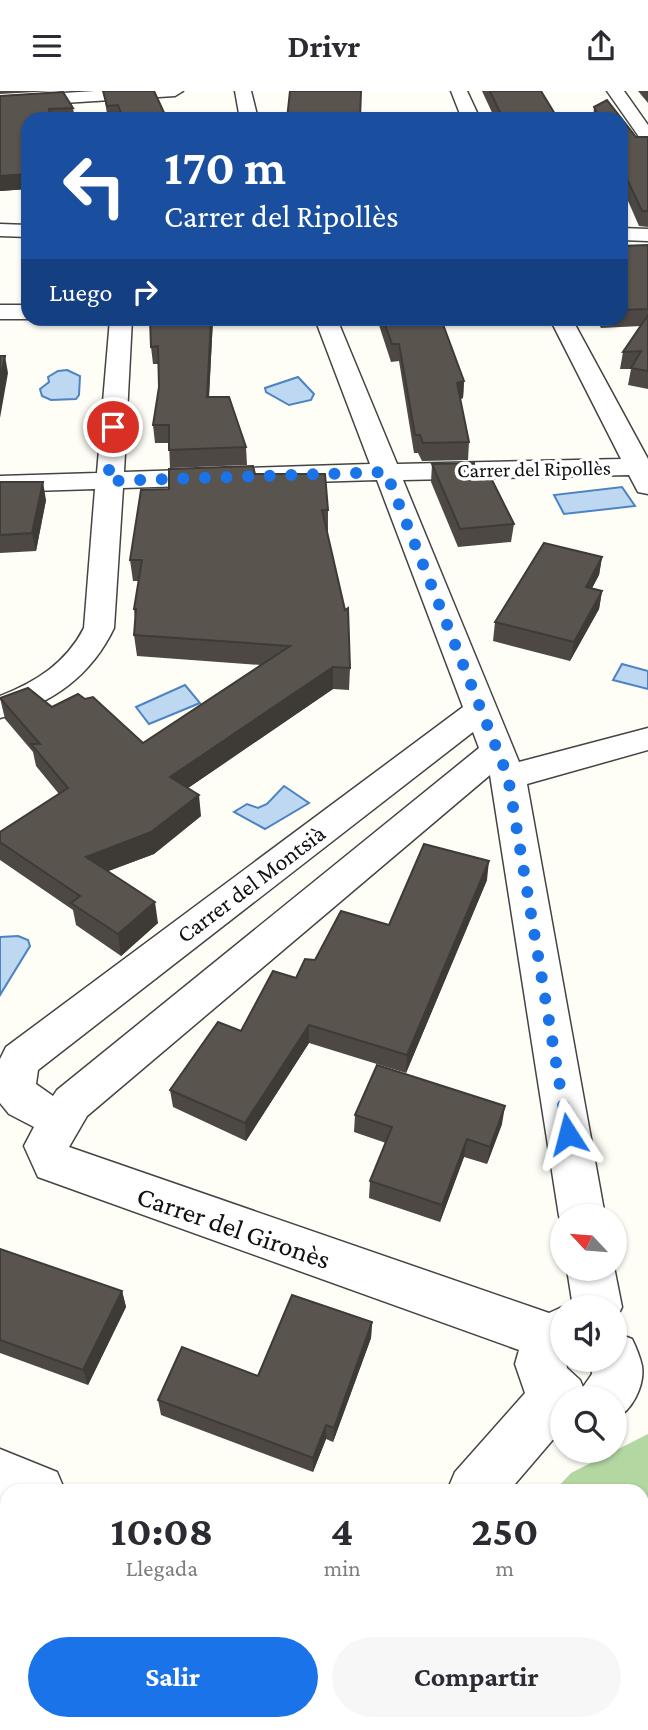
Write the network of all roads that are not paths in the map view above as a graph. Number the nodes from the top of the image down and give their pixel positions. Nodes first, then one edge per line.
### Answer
1 (175, 91) edge
2 (243, 91) edge
3 (459, 91) edge
4 (615, 91) edge
5 (67, 94) edge
6 (0, 102) edge
7 (73, 112) edge
8 (248, 112) edge
9 (468, 112) edge
10 (648, 137) edge
11 (0, 216) edge
12 (21, 216) edge
13 (0, 230) edge
14 (21, 231) edge
15 (628, 235) edge
16 (648, 235) edge
17 (628, 250) edge
18 (648, 251) edge
19 (0, 312) edge
20 (21, 312) edge
21 (120, 326) edge
22 (329, 326) edge
23 (565, 326) edge
24 (386, 472) junction
25 (644, 474) edge
26 (108, 481) junction
27 (0, 484) edge
28 (0, 707) edge
29 (482, 709) junction
30 (648, 739) edge
31 (503, 764) junction
32 (57, 1107) junction
33 (0, 1119) edge
34 (580, 1204) edge
35 (550, 1332) edge
36 (550, 1340) edge
37 (550, 1386) edge
38 (550, 1420) edge
39 (0, 1476) edge
40 (20, 1484) edge
41 (481, 1484) edge

1 - 5 street
2 - 8 street
3 - 9 street
4 - 10 street
5 - 6 street
5 - 7 street
11 - 12 street
13 - 14 street
15 - 16 street
17 - 18 street
19 - 20 street
21 - 26 street
22 - 24 street
23 - 25 street
24 - 25 street, Carrer del Ripollès
24 - 26 street, Carrer del Ripollès
24 - 29 street
26 - 27 street, Carrer del Ripollès
26 - 28 street
29 - 31 street
29 - 32 street, Carrer del Montsià
30 - 31 street
31 - 32 street
31 - 34 street
32 - 33 street
32 - 35 street, Carrer del Gironès
36 - 37 street
38 - 41 street
39 - 40 street

